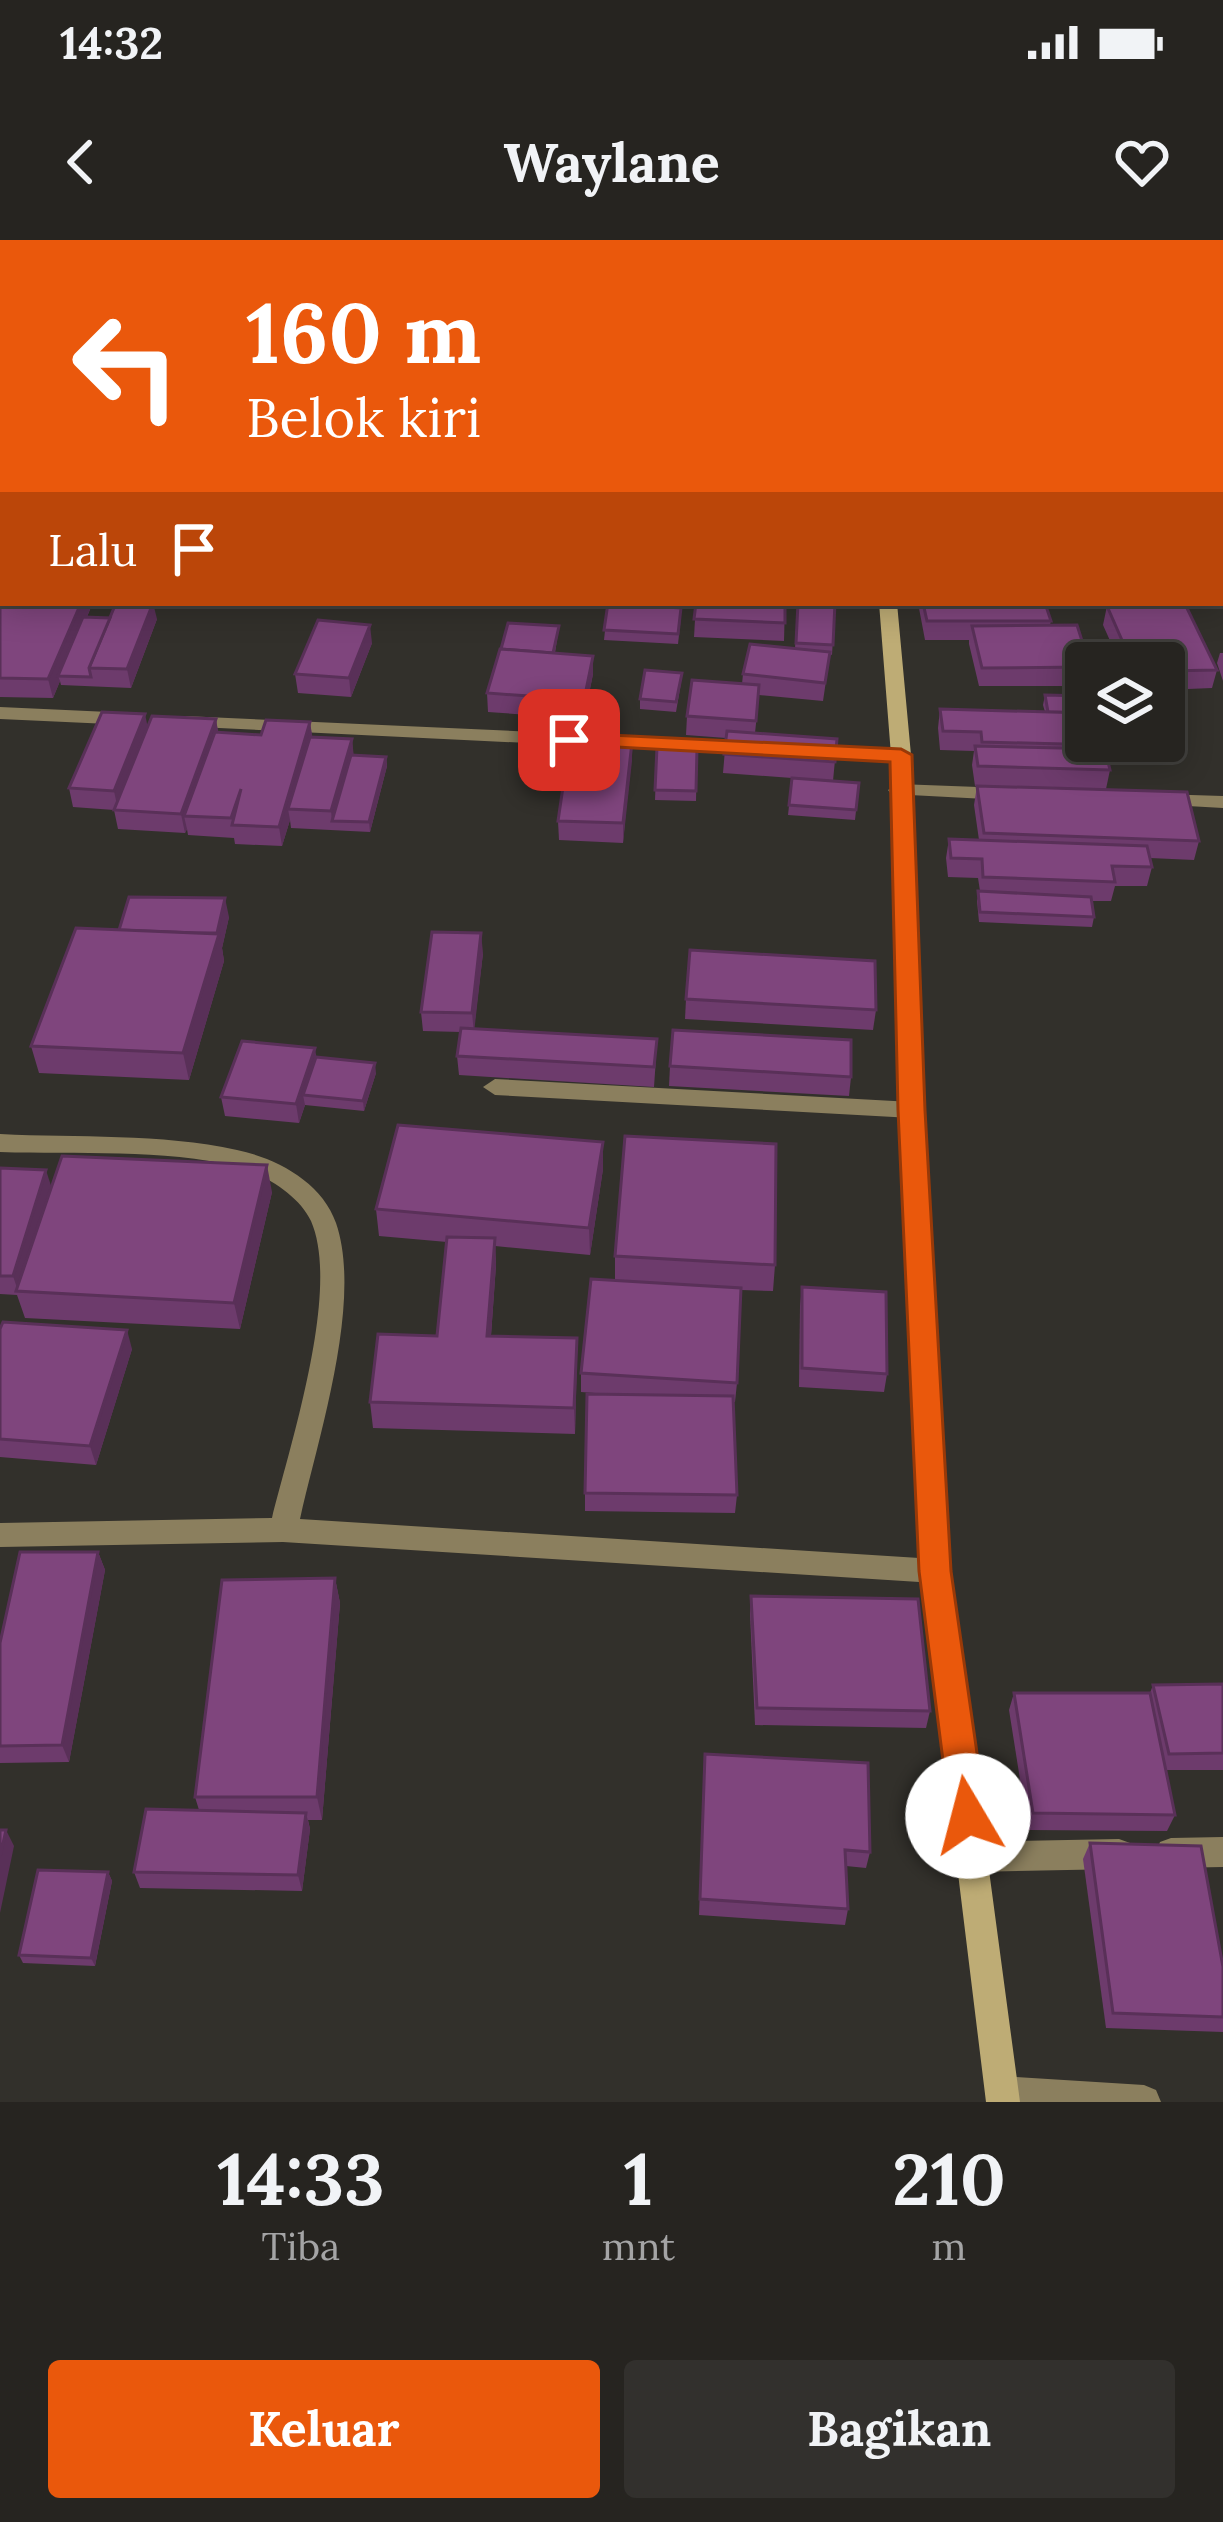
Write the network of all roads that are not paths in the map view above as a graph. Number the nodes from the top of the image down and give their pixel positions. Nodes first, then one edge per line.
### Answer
1 (888, 606) edge
2 (0, 713) edge
3 (142, 720) edge
4 (166, 721) edge
5 (901, 755) junction
6 (898, 790) junction
7 (1037, 795) edge
8 (1130, 799) edge
9 (1223, 802) edge
10 (494, 1087) edge
11 (912, 1110) junction
12 (0, 1143) edge
13 (283, 1530) junction
14 (0, 1535) edge
15 (935, 1571) junction
16 (1223, 1852) edge
17 (974, 1857) junction
18 (1003, 2098) edge
19 (1144, 2102) edge

1 - 5 street
2 - 3 street
4 - 5 street
5 - 6 street
6 - 7 street
6 - 11 street
8 - 9 street
10 - 11 street
11 - 15 street
12 - 13 street
13 - 14 street
13 - 15 street
15 - 17 street
16 - 17 street
17 - 18 street
18 - 19 street

